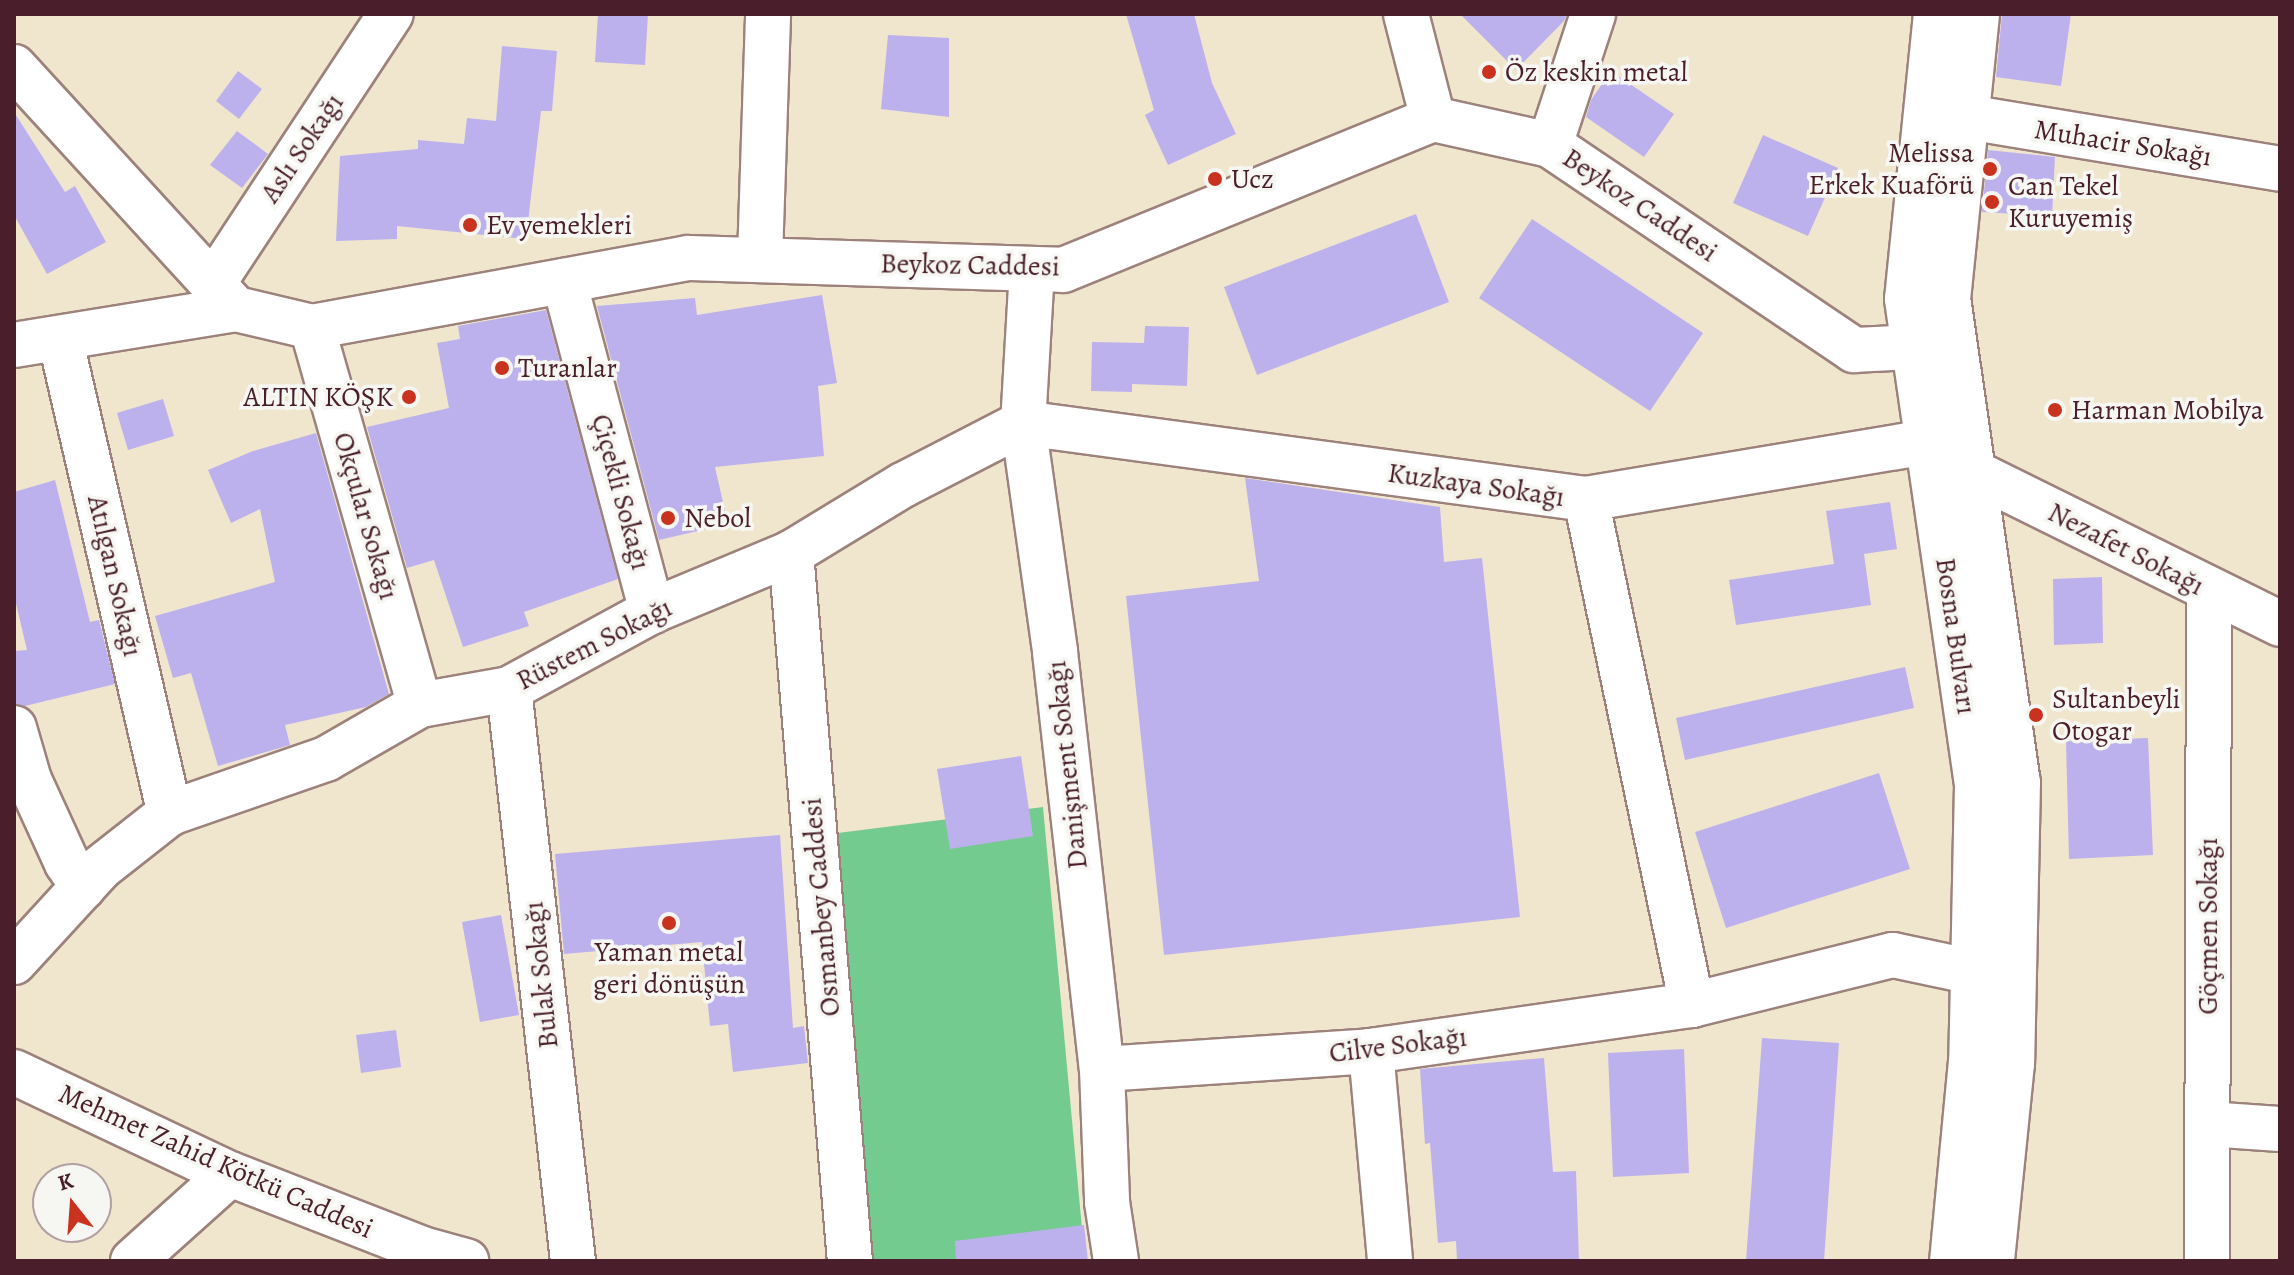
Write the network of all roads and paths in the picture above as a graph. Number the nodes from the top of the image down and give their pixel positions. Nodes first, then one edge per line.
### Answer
1 (391, 14) edge
2 (768, 14) edge
3 (1406, 14) edge
4 (1593, 14) edge
5 (1936, 14) edge
6 (1977, 14) edge
7 (14, 67) edge
8 (1967, 117) junction
9 (1433, 119) junction
10 (1550, 145) junction
11 (2280, 169) edge
12 (760, 258) junction
13 (1032, 269) junction
14 (564, 281) junction
15 (225, 295) junction
16 (312, 327) junction
17 (60, 338) junction
18 (14, 345) edge
19 (1935, 347) junction
20 (1023, 423) junction
21 (1928, 442) junction
22 (1973, 472) junction
23 (1586, 499) junction
24 (791, 553) junction
25 (2209, 591) junction
26 (652, 611) junction
27 (2280, 624) edge
28 (509, 689) junction
29 (420, 705) junction
30 (14, 728) edge
31 (170, 813) junction
32 (83, 887) junction
33 (14, 962) edge
34 (1973, 972) junction
35 (1692, 1005) junction
36 (1371, 1051) junction
37 (1102, 1069) junction
38 (14, 1072) edge
39 (2208, 1124) junction
40 (2280, 1129) edge
41 (230, 1174) junction
42 (419, 1255) edge
43 (133, 1261) edge
44 (466, 1261) edge
45 (573, 1261) edge
46 (850, 1261) edge
47 (1116, 1261) edge
48 (1390, 1261) edge
49 (1952, 1261) edge
50 (1992, 1261) edge
51 (2207, 1261) edge

1 - 15 street, Aslı Sokağı
2 - 12 street
3 - 9 street
4 - 10 street
5 - 19 street, Bosna Bulvarı
6 - 8 street, Bosna Bulvarı
7 - 15 street
8 - 11 street, Muhacir Sokağı
8 - 19 street, Bosna Bulvarı
9 - 10 street, Beykoz Caddesi
9 - 13 street, Beykoz Caddesi
10 - 19 street, Beykoz Caddesi
12 - 13 street, Beykoz Caddesi
12 - 14 street, Beykoz Caddesi
13 - 20 street, Danişment Sokağı
14 - 16 street, Beykoz Caddesi
14 - 26 street, Çiçekli Sokağı
15 - 16 street, Beykoz Caddesi
15 - 17 street, Beykoz Caddesi
16 - 29 street, Okçular Sokağı
17 - 18 street, Beykoz Caddesi
17 - 31 street, Atılgan Sokağı
19 - 21 street, Bosna Bulvarı
19 - 22 street, Bosna Bulvarı
20 - 23 street, Kuzkaya Sokağı
20 - 24 street, Rüstem Sokağı
20 - 37 street, Danişment Sokağı
21 - 23 street, Kuzkaya Sokağı
21 - 34 street, Bosna Bulvarı
22 - 25 street, Nezafet Sokağı
22 - 50 street, Bosna Bulvarı
23 - 35 street
24 - 26 street, Rüstem Sokağı
24 - 46 street, Osmanbey Caddesi
25 - 27 street, Nezafet Sokağı
25 - 39 street, Göçmen Sokağı
26 - 28 street, Rüstem Sokağı
28 - 29 street, Rüstem Sokağı
28 - 45 street, Bulak Sokağı
29 - 31 street, Rüstem Sokağı
30 - 32 street
31 - 32 street, Rüstem Sokağı
32 - 33 street, Rüstem Sokağı
34 - 35 street, Cilve Sokağı
34 - 49 street, Bosna Bulvarı
35 - 36 street, Cilve Sokağı
36 - 37 street, Cilve Sokağı
36 - 48 street
37 - 47 street, Danişment Sokağı
38 - 41 street, Mehmet Zahid Kötkü Caddesi
39 - 40 street
39 - 51 street, Göçmen Sokağı
41 - 42 street, Mehmet Zahid Kötkü Caddesi
41 - 43 street
42 - 44 street, Mehmet Zahid Kötkü Caddesi

